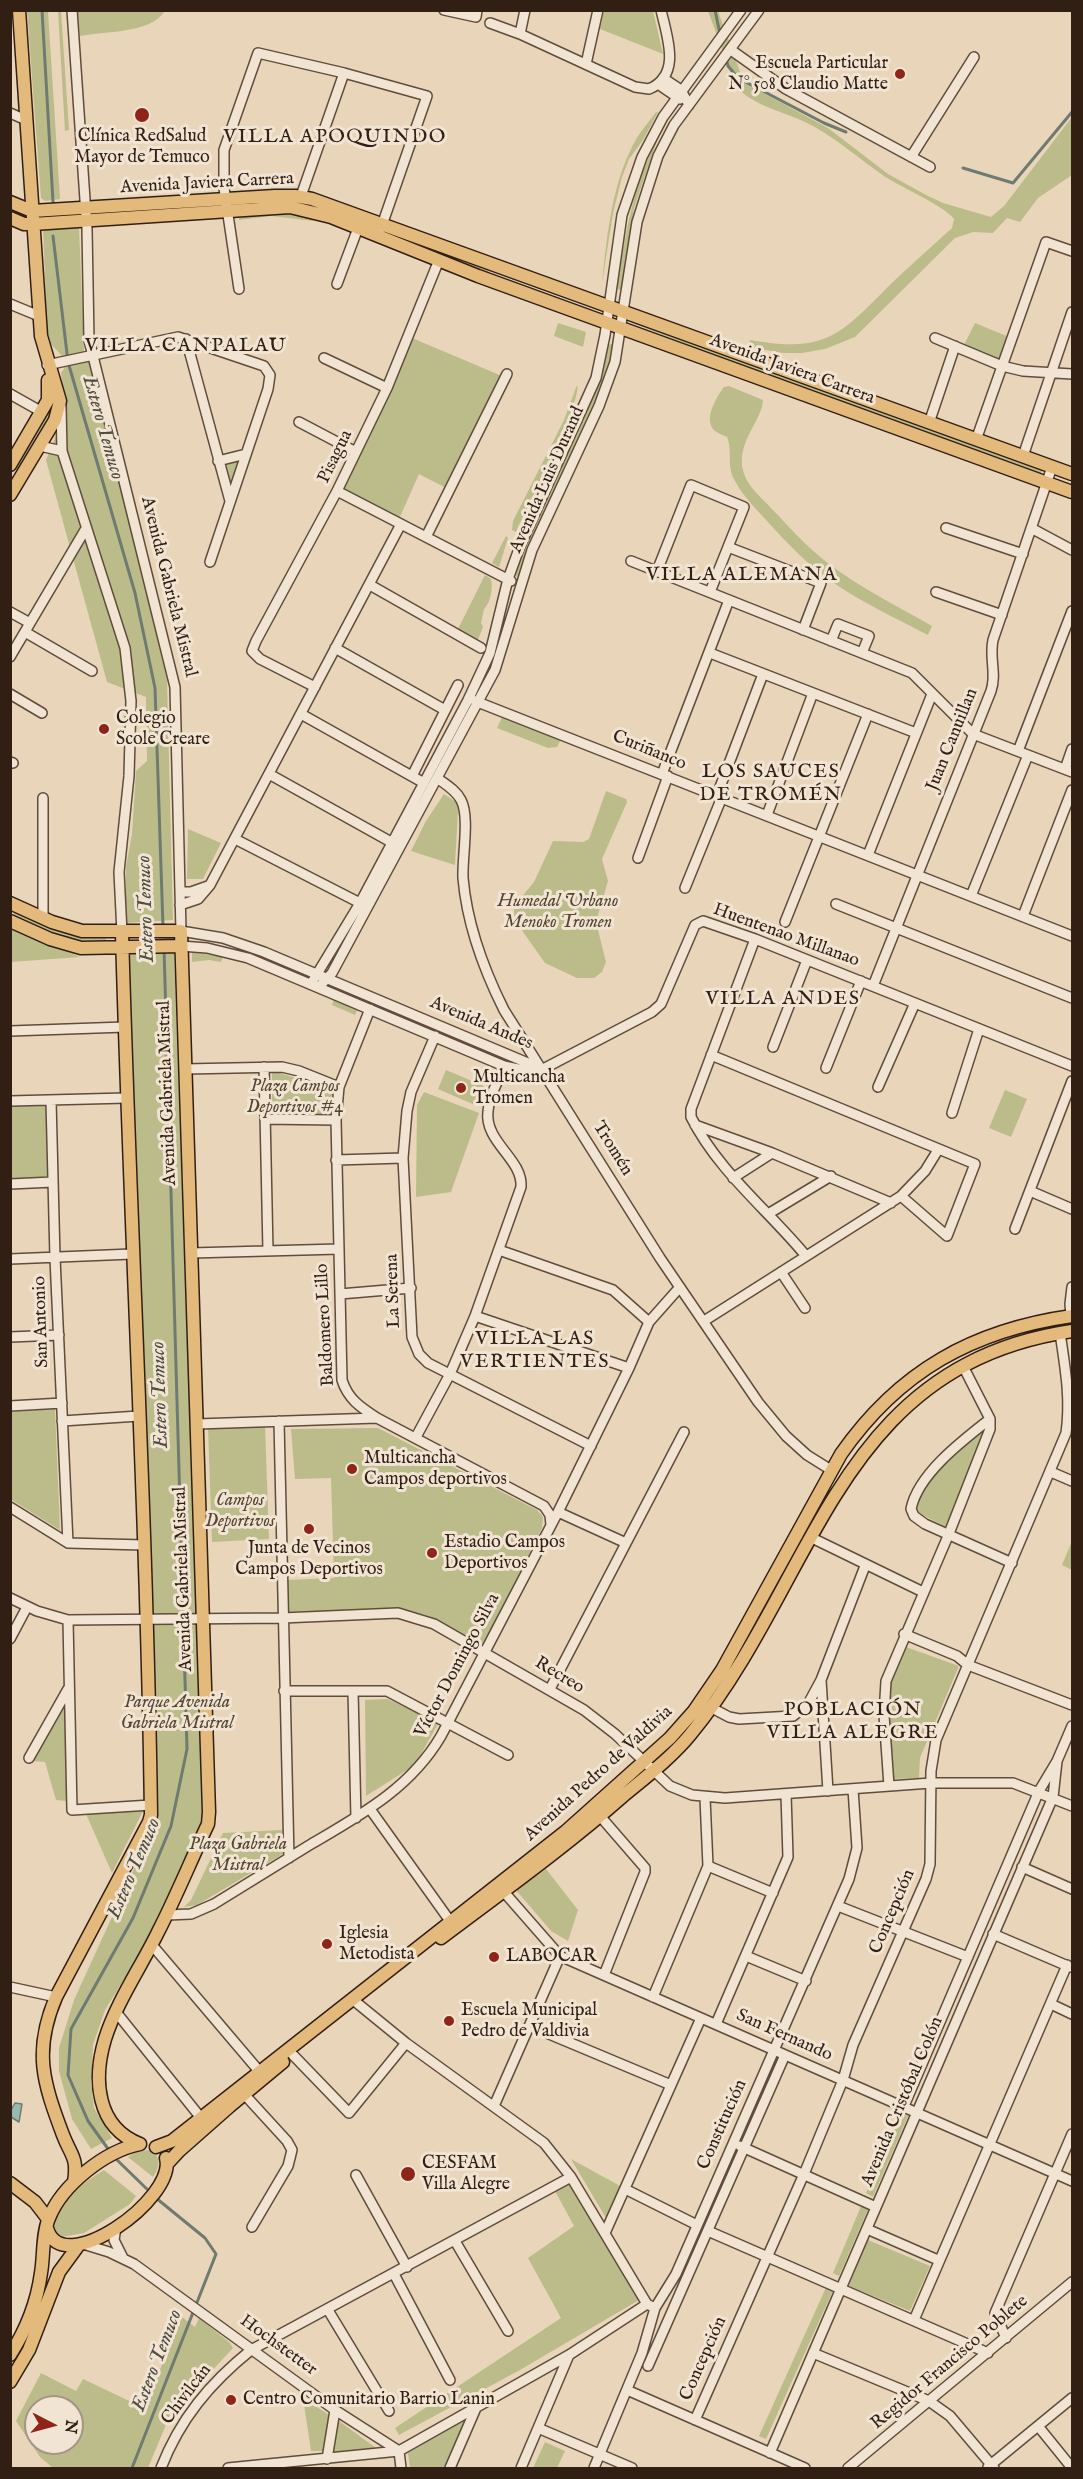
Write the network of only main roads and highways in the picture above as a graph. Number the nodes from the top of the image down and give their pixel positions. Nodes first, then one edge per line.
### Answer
1 (19, 10) edge
2 (10, 202) edge
3 (227, 206) junction
4 (10, 218) edge
5 (33, 218) junction
6 (380, 231) junction
7 (503, 269) junction
8 (498, 283) junction
9 (52, 364) junction
10 (10, 465) edge
11 (1072, 472) edge
12 (16, 475) edge
13 (1072, 492) edge
14 (10, 495) edge
15 (11, 903) edge
16 (10, 921) edge
17 (176, 931) joint
18 (122, 933) junction
19 (177, 946) junction
20 (123, 948) junction
21 (1072, 1316) edge
22 (1066, 1332) edge
23 (864, 1452) junction
24 (831, 1470) junction
25 (649, 1766) junction
26 (140, 2144) junction
27 (156, 2147) junction
28 (167, 2164) junction
29 (74, 2182) junction
30 (10, 2183) edge
31 (48, 2224) junction
32 (80, 2245) junction
33 (10, 2355) edge
34 (10, 2382) edge

1 - 5 main road
2 - 5 main road, Avenida Javiera Carrera
3 - 5 main road, Avenida Javiera Carrera
3 - 5 main road, Avenida Javiera Carrera
3 - 6 main road, Avenida Javiera Carrera
3 - 6 main road, Avenida Javiera Carrera
4 - 5 main road, Avenida Javiera Carrera
5 - 9 main road
6 - 7 main road, Avenida Javiera Carrera
6 - 8 main road, Avenida Javiera Carrera
7 - 8 main road
7 - 11 main road, Avenida Javiera Carrera
8 - 13 main road, Avenida Javiera Carrera
9 - 10 main road
9 - 12 main road
12 - 14 main road
15 - 18 main road, Avenida Andes
16 - 20 main road, Avenida Andes
17 - 18 main road, Avenida Andes
17 - 19 main road, Avenida Gabriela Mistral
18 - 20 main road
19 - 20 main road, Avenida Andes
19 - 26 main road, Avenida Gabriela Mistral
20 - 29 main road
21 - 24 main road, Avenida Pedro de Valdivia
22 - 23 main road, Avenida Pedro de Valdivia
23 - 24 main road
23 - 25 main road, Avenida Pedro de Valdivia
24 - 25 main road, Avenida Pedro de Valdivia
25 - 27 main road, Avenida Pedro de Valdivia
25 - 28 main road, Avenida Pedro de Valdivia
26 - 27 main road
26 - 29 main road
27 - 28 main road
28 - 32 main road, Avenida Pedro de Valdivia
29 - 31 main road
30 - 31 main road
31 - 32 main road
31 - 33 main road
32 - 34 main road, Avenida Pedro de Valdivia

